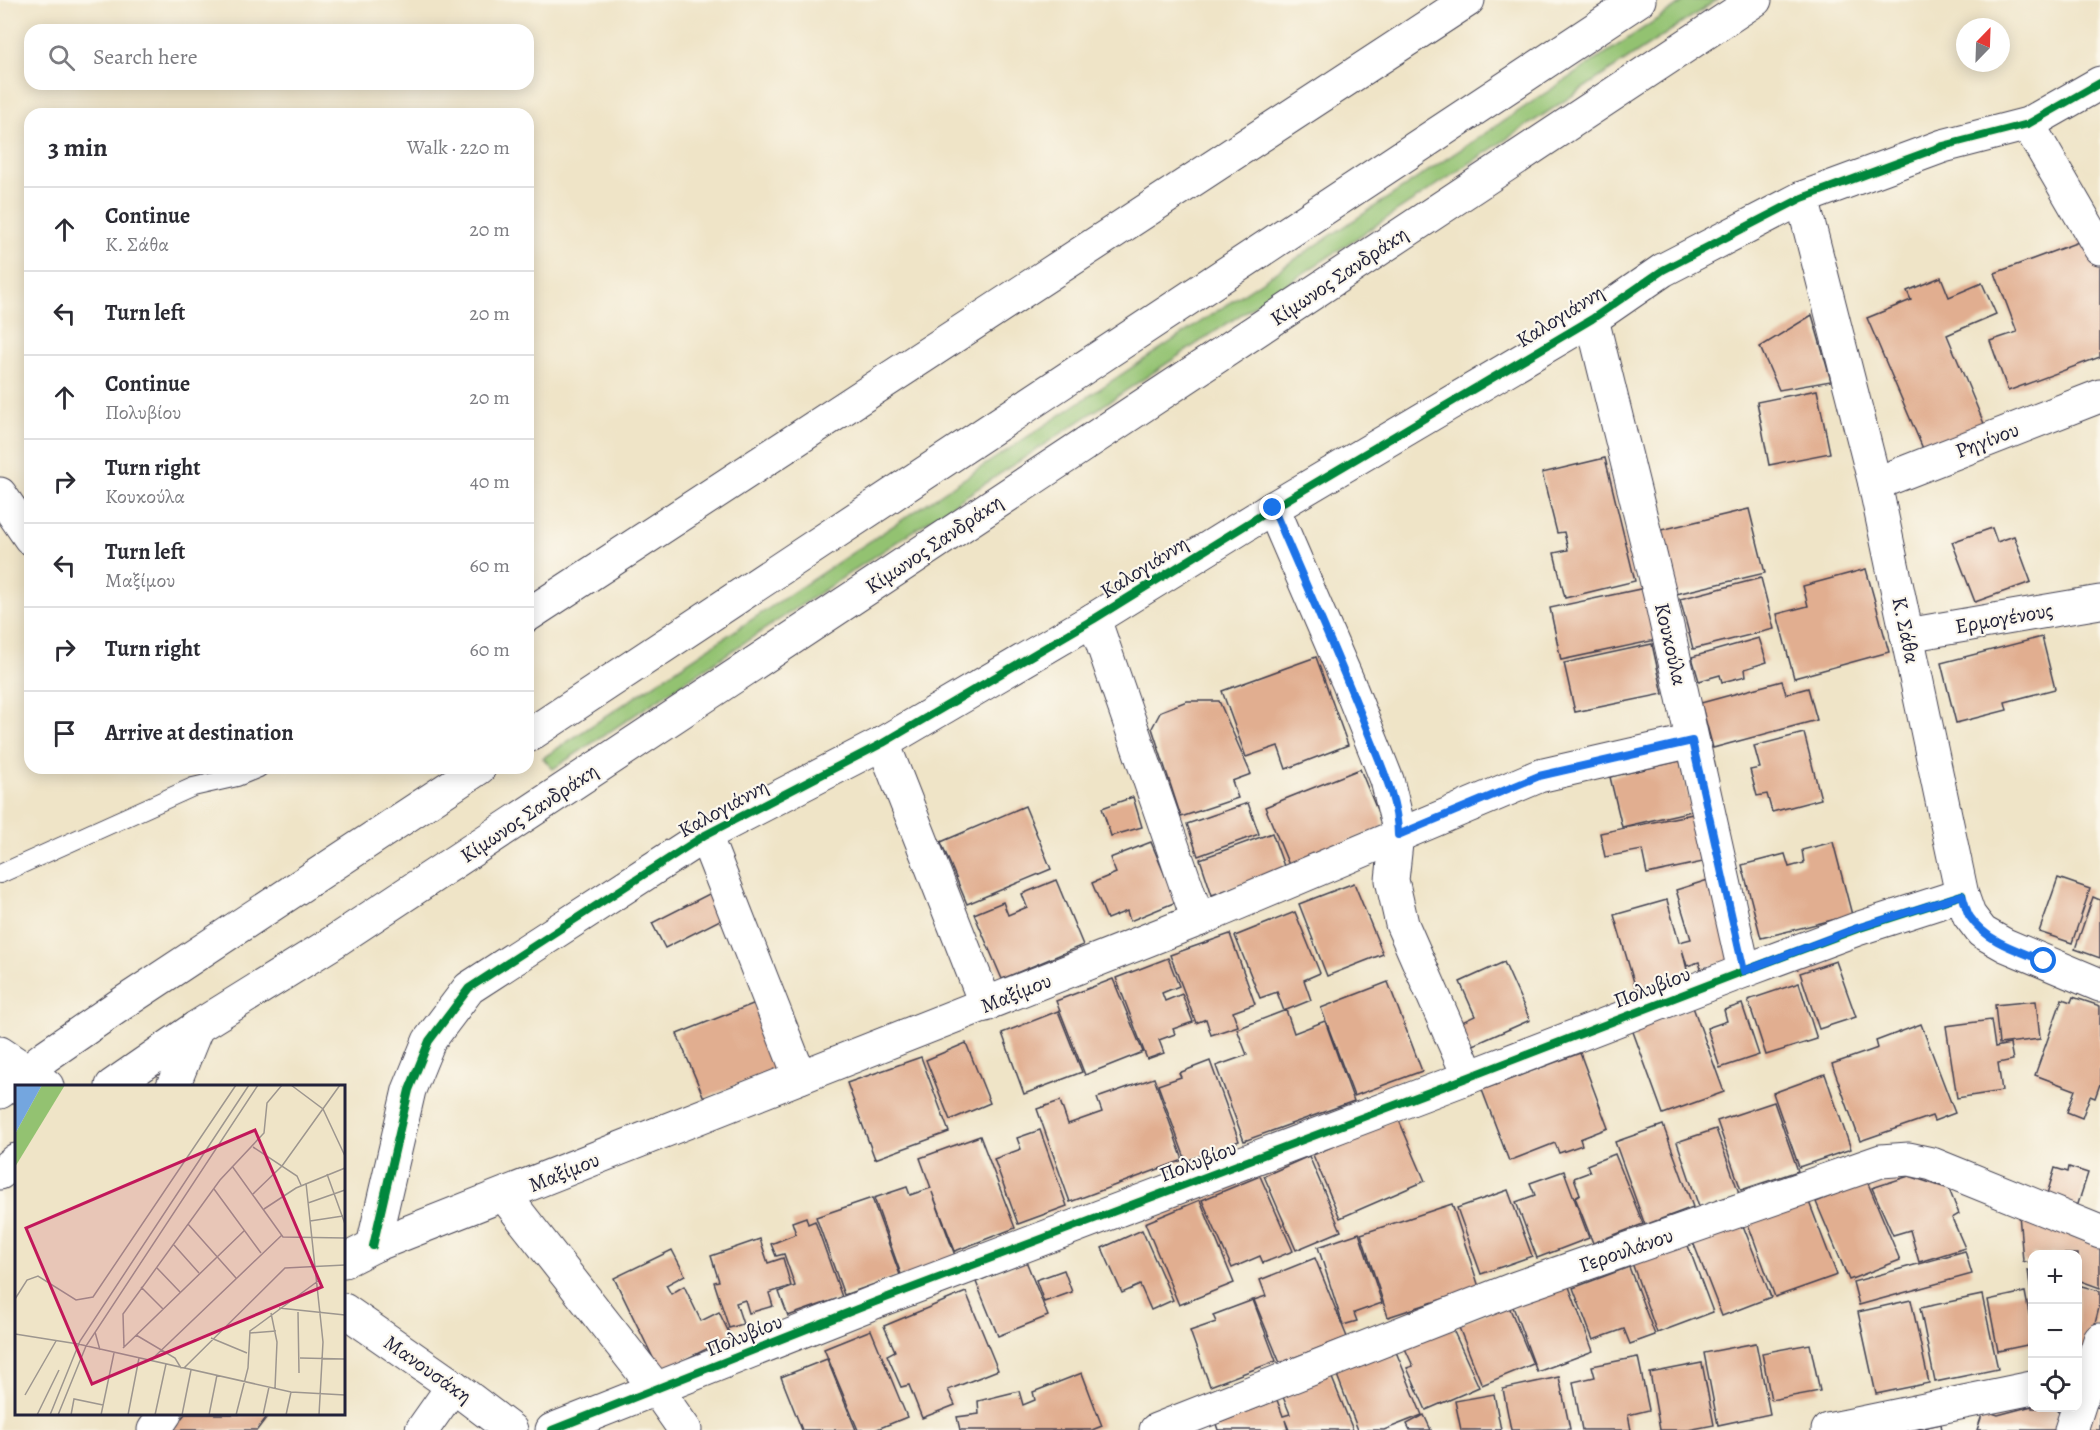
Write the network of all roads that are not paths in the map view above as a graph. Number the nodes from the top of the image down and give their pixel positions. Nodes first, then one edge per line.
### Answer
1 (1468, 0) edge
2 (1639, 0) edge
3 (1755, 0) edge
4 (2100, 83) edge
5 (2028, 124) junction
6 (1802, 198) junction
7 (2100, 248) edge
8 (1592, 319) junction
9 (2100, 396) edge
10 (1875, 484) junction
11 (0, 494) edge
12 (1273, 508) junction
13 (24, 529) edge
14 (2100, 602) edge
15 (534, 611) edge
16 (1094, 619) junction
17 (1907, 635) junction
18 (534, 731) edge
19 (1692, 741) junction
20 (883, 743) junction
21 (244, 774) edge
22 (470, 774) edge
23 (1398, 835) junction
24 (705, 836) junction
25 (0, 874) edge
26 (1962, 895) junction
27 (1198, 920) junction
28 (1744, 971) junction
29 (2100, 985) edge
30 (986, 1005) junction
31 (197, 1027) junction
32 (0, 1053) edge
33 (800, 1077) junction
34 (1469, 1077) junction
35 (37, 1079) edge
36 (20, 1085) edge
37 (113, 1085) edge
38 (173, 1085) edge
39 (15, 1087) edge
40 (0, 1092) edge
41 (15, 1161) edge
42 (0, 1173) edge
43 (504, 1196) junction
44 (2100, 1232) edge
45 (373, 1246) junction
46 (345, 1260) edge
47 (345, 1311) edge
48 (2089, 1362) edge
49 (453, 1386) junction
50 (2028, 1389) edge
51 (657, 1390) junction
52 (164, 1415) edge
53 (154, 1430) edge
54 (422, 1430) edge
55 (512, 1430) edge
56 (552, 1430) edge
57 (685, 1430) edge
58 (1156, 1430) edge
59 (1828, 1430) edge
60 (2071, 1430) edge

1 - 15 main road
2 - 18 main road
3 - 31 main road, Κίμωνος Σανδράκη
4 - 5 main road, Καλογιάννη
5 - 6 main road, Καλογιάννη
5 - 7 main road
6 - 8 main road, Καλογιάννη
6 - 10 main road, Κ. Σάθα
8 - 12 main road, Καλογιάννη
8 - 19 main road, Κουκούλα
9 - 10 main road, Ρηγίνου
10 - 17 main road, Κ. Σάθα
11 - 13 main road
12 - 16 main road, Καλογιάννη
12 - 23 main road
14 - 17 main road, Ερμογένους
16 - 20 main road, Καλογιάννη
16 - 27 main road
17 - 26 main road, Κ. Σάθα
19 - 23 main road, Μαξίμου
19 - 28 main road, Κουκούλα
20 - 24 main road, Καλογιάννη
20 - 30 main road
21 - 25 lane
22 - 35 main road
23 - 27 main road, Μαξίμου
23 - 34 main road
24 - 33 main road
24 - 45 main road, Καλογιάννη
26 - 28 main road, Πολυβίου
26 - 29 main road, Κ. Σάθα
27 - 30 main road, Μαξίμου
28 - 34 main road, Πολυβίου
30 - 33 main road, Μαξίμου
31 - 37 main road, Κίμωνος Σανδράκη
31 - 38 main road
32 - 35 main road
33 - 43 main road, Μαξίμου
34 - 51 main road, Πολυβίου
35 - 36 main road
39 - 40 main road
41 - 42 main road
43 - 45 main road, Μαξίμου
43 - 51 main road
44 - 58 main road, Γερουλάνου
45 - 46 main road, Μαξίμου
47 - 49 main road, Μανουσάκη
48 - 60 main road
49 - 54 main road
49 - 55 main road, Μανουσάκη
50 - 59 main road
51 - 56 main road, Πολυβίου
51 - 57 main road
52 - 53 main road

